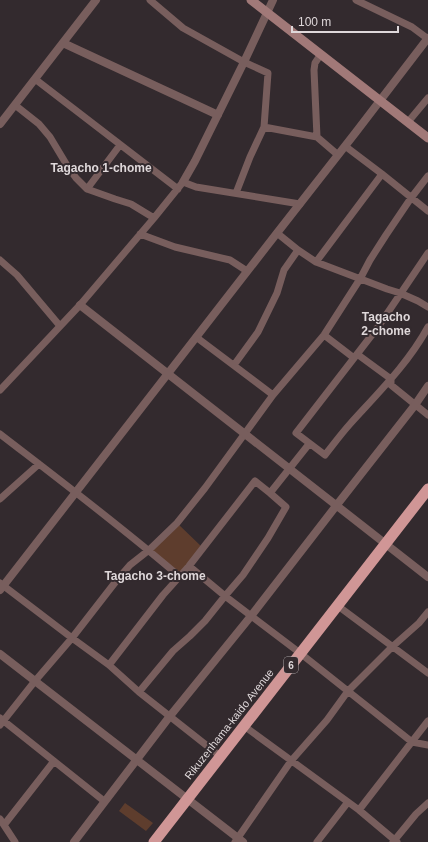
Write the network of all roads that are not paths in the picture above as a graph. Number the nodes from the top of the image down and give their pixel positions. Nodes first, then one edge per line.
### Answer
1 (96, 0) edge
2 (150, 0) edge
3 (251, 0) edge
4 (273, 0) edge
5 (356, 0) edge
6 (267, 12) junction
7 (428, 39) edge
8 (63, 43) junction
9 (321, 54) junction
10 (244, 62) junction
11 (35, 79) junction
12 (428, 98) edge
13 (380, 101) junction
14 (15, 105) junction
15 (218, 114) junction
16 (408, 122) junction
17 (0, 124) edge
18 (264, 127) junction
19 (317, 137) junction
20 (428, 138) edge
21 (120, 145) junction
22 (345, 146) junction
23 (338, 155) junction
24 (382, 174) junction
25 (428, 176) edge
26 (183, 182) junction
27 (87, 189) junction
28 (178, 189) junction
29 (236, 193) junction
30 (411, 198) junction
31 (300, 204) junction
32 (428, 211) edge
33 (154, 218) junction
34 (277, 232) junction
35 (140, 234) junction
36 (298, 250) junction
37 (428, 252) edge
38 (0, 260) edge
39 (316, 262) junction
40 (247, 271) junction
41 (360, 279) junction
42 (400, 293) junction
43 (80, 305) junction
44 (428, 307) edge
45 (60, 326) junction
46 (428, 327) edge
47 (324, 335) junction
48 (196, 337) junction
49 (356, 356) junction
50 (234, 365) junction
51 (168, 374) junction
52 (391, 379) junction
53 (428, 386) edge
54 (0, 390) edge
55 (273, 395) junction
56 (415, 405) junction
57 (428, 416) edge
58 (245, 433) junction
59 (0, 434) edge
60 (310, 444) junction
61 (40, 464) junction
62 (290, 469) junction
63 (428, 489) edge
64 (76, 492) junction
65 (270, 493) junction
66 (0, 500) edge
67 (336, 506) junction
68 (386, 543) junction
69 (149, 550) junction
70 (189, 566) junction
71 (180, 577) junction
72 (428, 577) edge
73 (1, 586) edge
74 (225, 596) junction
75 (338, 606) junction
76 (428, 612) edge
77 (251, 616) junction
78 (72, 638) junction
79 (392, 647) junction
80 (300, 653) junction
81 (0, 654) edge
82 (109, 665) junction
83 (428, 673) edge
84 (35, 681) junction
85 (348, 691) junction
86 (139, 692) junction
87 (170, 716) junction
88 (1, 721) edge
89 (428, 721) edge
90 (244, 726) junction
91 (412, 742) junction
92 (428, 745) edge
93 (220, 756) junction
94 (54, 760) junction
95 (137, 760) junction
96 (291, 761) junction
97 (188, 799) junction
98 (104, 801) junction
99 (348, 802) junction
100 (428, 803) edge
101 (359, 810) junction
102 (2, 822) edge
103 (239, 841) edge
104 (395, 841) edge
105 (15, 842) edge
106 (74, 842) edge
107 (154, 842) edge
108 (317, 842) edge

1 - 8 street
2 - 10 street
3 - 6 main road
4 - 6 street
5 - 7 street
6 - 9 main road
6 - 10 street
7 - 13 street
8 - 11 street
8 - 15 street
9 - 13 main road
9 - 19 street
10 - 15 street
10 - 18 street
11 - 14 street
11 - 21 street
12 - 16 street
13 - 16 main road
13 - 22 street
14 - 17 street
14 - 27 street
15 - 26 street
16 - 20 main road
18 - 19 street
18 - 29 street
19 - 23 street
21 - 27 street
21 - 28 street
22 - 23 street
22 - 24 street
23 - 31 street
24 - 30 street
24 - 39 street
25 - 30 street
26 - 28 street
26 - 29 street
27 - 33 street
28 - 33 street
29 - 31 street
30 - 32 street
30 - 41 street
31 - 34 street
33 - 35 street
34 - 36 street
34 - 40 street
35 - 40 street
35 - 43 street
36 - 39 street
36 - 50 street
37 - 42 street
38 - 45 street
39 - 41 street
40 - 48 street
41 - 42 street
41 - 47 street
42 - 44 street
42 - 49 street
43 - 45 street
43 - 51 street
45 - 54 street
46 - 52 street
47 - 49 street
47 - 55 street
48 - 50 street
48 - 51 street
49 - 52 street
49 - 60 street
50 - 55 street
51 - 58 street
51 - 64 street
52 - 56 street
52 - 60 street
53 - 56 street
55 - 58 street
56 - 57 street
56 - 67 street
58 - 62 street
58 - 69 street
59 - 61 street
60 - 62 street
61 - 64 street
61 - 66 street
62 - 65 street
62 - 67 street
63 - 68 highway, Rikuzenhama-kaido Avenue / 6
64 - 69 street
64 - 73 street
65 - 70 street
65 - 74 street
67 - 68 street
67 - 77 street
68 - 72 street
68 - 75 highway, Rikuzenhama-kaido Avenue / 6
69 - 71 street
69 - 78 street
70 - 71 street
70 - 74 street
71 - 82 street
73 - 78 street
74 - 77 street
74 - 86 street
75 - 79 street
75 - 80 highway, Rikuzenhama-kaido Avenue / 6
76 - 79 street
77 - 80 street
77 - 87 street
78 - 82 street
78 - 84 street
79 - 83 street
79 - 85 street
80 - 85 street
80 - 90 highway, Rikuzenhama-kaido Avenue / 6
81 - 84 street
82 - 86 street
84 - 88 street
84 - 95 street
85 - 91 street
85 - 96 street
86 - 87 street
87 - 93 street
87 - 95 street
88 - 94 street
89 - 91 street
90 - 93 highway, Rikuzenhama-kaido Avenue / 6
90 - 96 street
91 - 92 street
91 - 101 street
93 - 97 highway, Rikuzenhama-kaido Avenue / 6
94 - 98 street
94 - 102 street
95 - 97 street
95 - 98 street
96 - 99 street
96 - 103 street
97 - 103 street
97 - 107 highway, Rikuzenhama-kaido Avenue / 6
98 - 106 street
99 - 101 street
99 - 108 street
100 - 104 street
101 - 104 street
102 - 105 street

